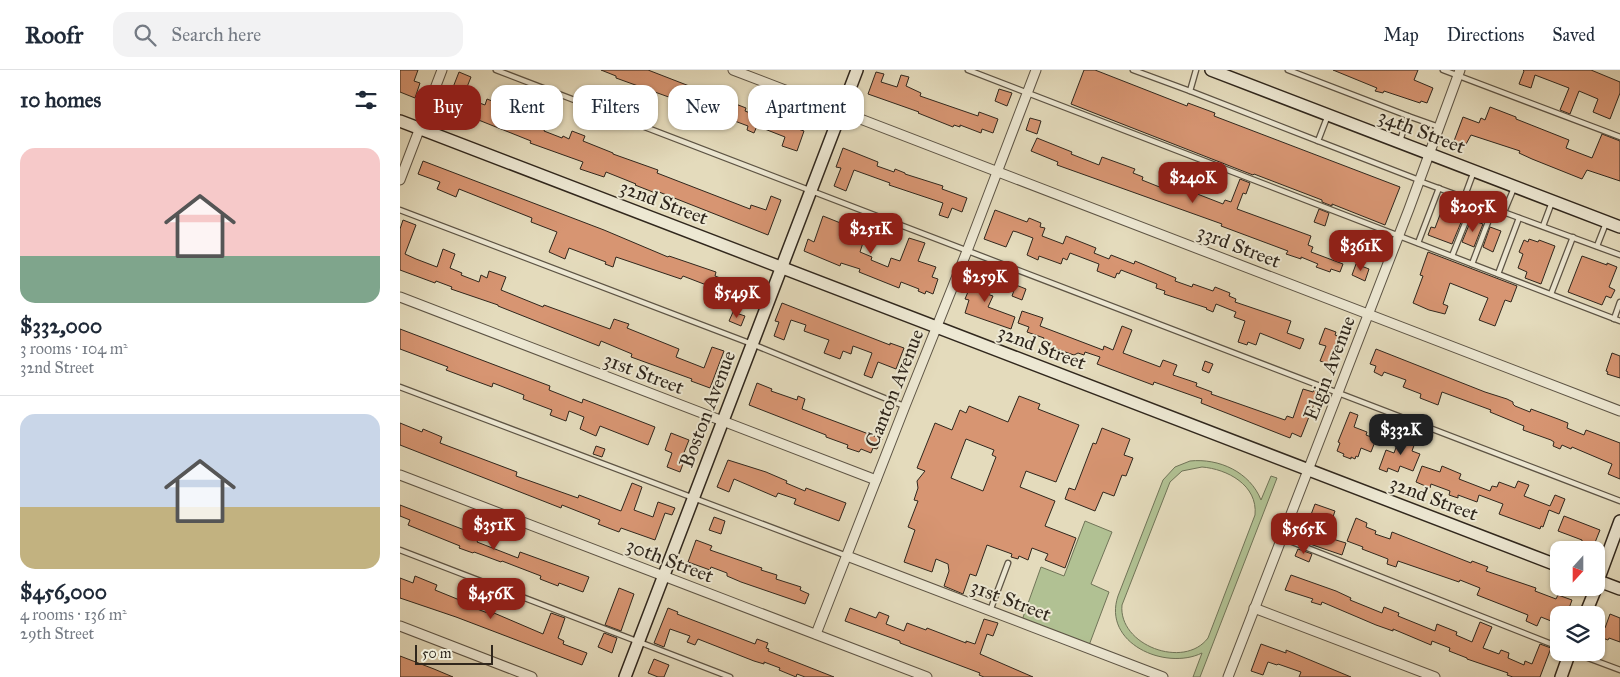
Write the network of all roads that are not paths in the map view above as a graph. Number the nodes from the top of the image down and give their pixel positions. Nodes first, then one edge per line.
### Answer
1 (442, 70) edge
2 (496, 70) edge
3 (733, 70) edge
4 (857, 70) edge
5 (968, 70) edge
6 (1036, 70) edge
7 (1133, 70) edge
8 (1196, 70) edge
9 (1211, 70) edge
10 (1288, 70) edge
11 (1443, 70) edge
12 (1458, 73) edge
13 (1231, 74) edge
14 (436, 85) edge
15 (772, 85) edge
16 (851, 85) edge
17 (1190, 91) junction
18 (1027, 92) junction
19 (1328, 115) junction
20 (1408, 116) junction
21 (400, 121) edge
22 (864, 121) edge
23 (415, 127) edge
24 (1438, 127) junction
25 (420, 130) edge
26 (423, 130) edge
27 (834, 130) edge
28 (1620, 137) edge
29 (1318, 141) junction
30 (1400, 142) junction
31 (1429, 154) junction
32 (997, 171) junction
33 (1474, 171) junction
34 (400, 180) edge
35 (1419, 180) junction
36 (1514, 186) junction
37 (1439, 188) junction
38 (811, 191) junction
39 (1464, 198) junction
40 (1474, 201) junction
41 (1552, 201) junction
42 (1493, 209) junction
43 (400, 210) edge
44 (1504, 212) junction
45 (1519, 218) junction
46 (1606, 222) junction
47 (1543, 226) junction
48 (1620, 227) edge
49 (1398, 236) junction
50 (1573, 237) junction
51 (1418, 243) junction
52 (1597, 246) junction
53 (967, 251) junction
54 (1620, 255) edge
55 (1452, 256) junction
56 (1472, 264) junction
57 (781, 267) junction
58 (1498, 274) junction
59 (1551, 294) junction
60 (400, 298) edge
61 (1620, 302) edge
62 (1368, 314) junction
63 (1614, 318) junction
64 (1620, 321) edge
65 (937, 327) junction
66 (752, 344) junction
67 (400, 387) edge
68 (1338, 393) junction
69 (904, 406) junction
70 (1620, 411) edge
71 (723, 422) junction
72 (1308, 470) junction
73 (400, 475) edge
74 (876, 480) junction
75 (693, 499) junction
76 (1620, 502) edge
77 (1620, 521) edge
78 (1282, 538) junction
79 (400, 550) edge
80 (846, 556) junction
81 (1605, 562) edge
82 (1008, 563) dead end
83 (1550, 563) edge
84 (664, 576) junction
85 (1605, 586) edge
86 (1620, 590) edge
87 (1254, 608) junction
88 (990, 611) junction
89 (400, 626) edge
90 (816, 634) junction
91 (638, 642) junction
92 (1550, 643) edge
93 (1567, 661) edge
94 (1596, 661) edge
95 (1620, 670) edge
96 (532, 677) edge
97 (625, 677) edge
98 (730, 677) edge
99 (927, 677) edge
100 (1163, 677) edge
101 (1228, 677) edge
102 (1435, 677) edge
103 (1561, 677) edge

1 - 14 street
2 - 38 lane
3 - 15 street, 33rd Street
4 - 16 street, Boston Avenue
5 - 18 lane
6 - 18 street, Canton Avenue
7 - 17 lane
8 - 17 lane
9 - 13 street, 34th Street
10 - 20 lane
11 - 12 lane
12 - 24 street, Elgin Avenue
12 - 28 lane
13 - 19 street, 34th Street
17 - 29 lane
18 - 32 street, Canton Avenue
18 - 49 lane
19 - 29 lane
19 - 30 street, 34th Street
20 - 24 lane
20 - 30 lane
21 - 23 street, 32nd Street
22 - 32 street, 33rd Street
24 - 31 street, Elgin Avenue
25 - 34 street
26 - 57 street, 32nd Street
27 - 38 street, Boston Avenue
29 - 35 lane
30 - 31 street, 34th Street
31 - 33 street, 34th Street
31 - 35 street, Elgin Avenue
32 - 53 street, Canton Avenue
32 - 62 street, 33rd Street
33 - 36 street, 34th Street
33 - 39 lane
35 - 37 lane
35 - 49 street, Elgin Avenue
36 - 41 street, 34th Street
36 - 44 lane
37 - 39 lane
37 - 51 lane
38 - 53 lane
38 - 57 street, Boston Avenue
39 - 40 lane
40 - 42 lane
40 - 55 lane
41 - 46 street, 34th Street
41 - 47 lane
42 - 44 lane
42 - 56 lane
43 - 66 lane
44 - 45 lane
45 - 47 lane
45 - 58 lane
46 - 48 street, 34th Street
46 - 52 lane
47 - 50 lane
49 - 51 lane
49 - 62 street, Elgin Avenue
50 - 52 lane
50 - 59 lane
51 - 55 lane
52 - 54 lane
53 - 65 street, Canton Avenue
53 - 68 lane
55 - 56 lane
56 - 58 lane
57 - 65 street, 32nd Street
57 - 66 street, Boston Avenue
58 - 59 lane
59 - 63 lane
60 - 71 street, 31st Street
61 - 63 lane
62 - 68 street, Elgin Avenue
62 - 70 street, 33rd Street
63 - 64 lane
65 - 69 street, Canton Avenue
65 - 72 street, 32nd Street
66 - 69 lane
66 - 71 street, Boston Avenue
67 - 75 lane
68 - 72 street, Elgin Avenue
68 - 76 lane
69 - 74 street, Canton Avenue
71 - 74 street, 31st Street
71 - 75 street, Boston Avenue
72 - 78 street, Elgin Avenue
72 - 83 street, 32nd Street
73 - 84 street, 30th Street
74 - 80 street, Canton Avenue
75 - 80 lane
75 - 84 street, Boston Avenue
77 - 81 street
78 - 87 street, Elgin Avenue
78 - 92 lane
79 - 91 lane
80 - 88 street, 31st Street
80 - 90 street, Canton Avenue
82 - 88 lane
84 - 90 street, 30th Street
84 - 91 street, Boston Avenue
85 - 86 street
87 - 101 street, Elgin Avenue
87 - 102 street
88 - 100 street, 31st Street
89 - 96 street
90 - 99 street, 30th Street
91 - 97 street, Boston Avenue
91 - 98 lane
93 - 103 street
94 - 95 lane

